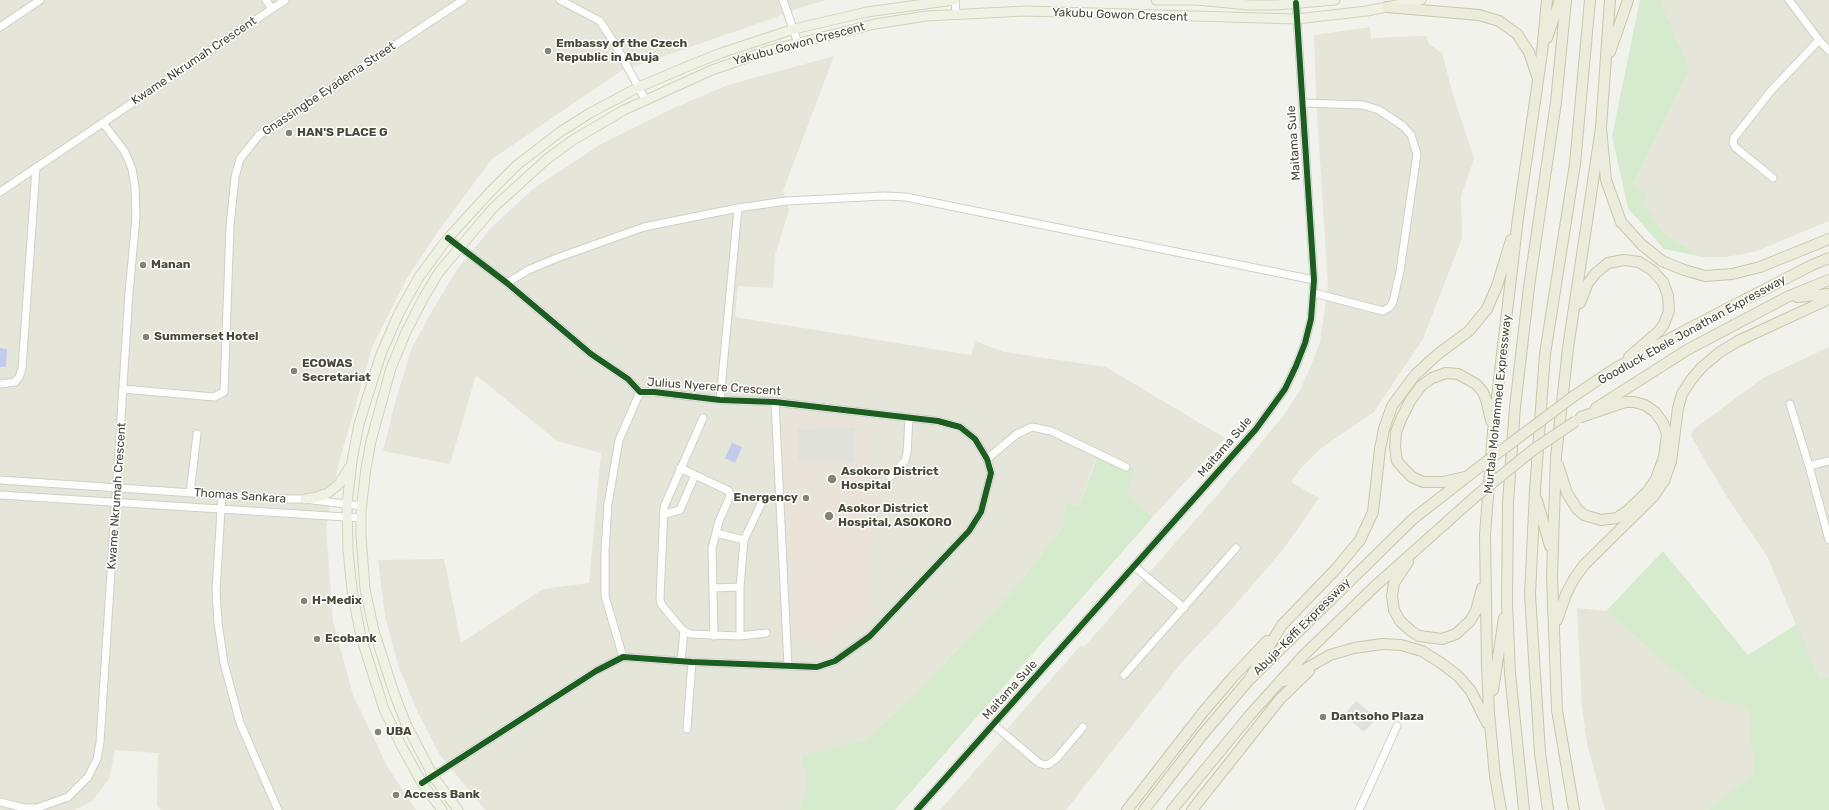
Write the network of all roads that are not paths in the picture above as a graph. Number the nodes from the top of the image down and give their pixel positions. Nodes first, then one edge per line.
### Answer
1 (40, 0) edge
2 (266, 0) edge
3 (285, 0) edge
4 (463, 0) edge
5 (560, 0) edge
6 (783, 0) edge
7 (954, 0) edge
8 (1156, 0) edge
9 (1335, 0) edge
10 (1421, 0) edge
11 (1547, 0) edge
12 (1560, 0) edge
13 (1566, 0) edge
14 (1590, 0) edge
15 (1610, 0) edge
16 (1628, 0) edge
17 (1789, 0) edge
18 (1296, 3) junction
19 (1387, 7) junction
20 (272, 8) junction
21 (956, 14) junction
22 (1296, 19) junction
23 (0, 27) edge
24 (794, 29) junction
25 (1819, 40) junction
26 (798, 43) junction
27 (1829, 51) edge
28 (1542, 53) junction
29 (1606, 65) junction
30 (1537, 77) junction
31 (639, 87) junction
32 (645, 99) junction
33 (1303, 103) junction
34 (104, 123) junction
35 (1601, 128) junction
36 (36, 168) junction
37 (1773, 178) dead end
38 (0, 192) edge
39 (738, 208) junction
40 (1518, 218) junction
41 (448, 238) junction
42 (1829, 239) edge
43 (459, 247) junction
44 (1829, 253) edge
45 (1829, 258) edge
46 (1812, 265) junction
47 (1314, 280) junction
48 (1829, 280) edge
49 (507, 283) junction
50 (1314, 294) junction
51 (1829, 294) edge
52 (1787, 297) junction
53 (1829, 299) edge
54 (1568, 348) junction
55 (1614, 369) junction
56 (0, 384) edge
57 (123, 389) junction
58 (640, 392) junction
59 (720, 400) junction
60 (775, 402) junction
61 (1790, 404) dead end
62 (703, 418) dead end
63 (909, 418) junction
64 (1578, 419) junction
65 (1493, 431) junction
66 (197, 434) dead end
67 (1556, 457) junction
68 (987, 458) junction
69 (352, 461) junction
70 (1829, 461) edge
71 (1482, 465) joint
72 (1126, 466) dead end
73 (1810, 466) junction
74 (680, 468) junction
75 (695, 475) junction
76 (1468, 476) junction
77 (890, 477) dead end
78 (0, 480) edge
79 (117, 489) junction
80 (1535, 490) junction
81 (190, 493) junction
82 (222, 494) junction
83 (0, 495) edge
84 (1476, 496) joint
85 (305, 498) junction
86 (762, 502) dead end
87 (116, 504) junction
88 (348, 504) junction
89 (362, 506) junction
90 (221, 509) junction
91 (665, 514) junction
92 (347, 518) junction
93 (361, 518) junction
94 (716, 533) junction
95 (1428, 538) junction
96 (744, 540) junction
97 (1829, 540) edge
98 (1236, 548) dead end
99 (1553, 556) junction
100 (1135, 567) junction
101 (1485, 576) junction
102 (740, 587) junction
103 (713, 588) junction
104 (1507, 603) junction
105 (1184, 608) junction
106 (1282, 625) junction
107 (1554, 630) junction
108 (684, 631) junction
109 (766, 633) dead end
110 (714, 636) junction
111 (740, 636) junction
112 (1288, 642) junction
113 (1303, 656) junction
114 (623, 657) junction
115 (1262, 658) junction
116 (681, 661) junction
117 (692, 662) junction
118 (1317, 663) junction
119 (788, 666) junction
120 (1124, 675) dead end
121 (1294, 675) junction
122 (1234, 676) junction
123 (1248, 681) junction
124 (1274, 687) junction
125 (1280, 699) junction
126 (1489, 713) junction
127 (994, 725) junction
128 (1397, 726) dead end
129 (1083, 727) dead end
130 (687, 729) dead end
131 (1491, 736) junction
132 (433, 776) junction
133 (422, 783) junction
134 (0, 802) edge
135 (37, 809) edge
136 (278, 810) edge
137 (442, 810) edge
138 (458, 810) edge
139 (917, 810) edge
140 (1127, 810) edge
141 (1144, 810) edge
142 (1172, 810) edge
143 (1192, 810) edge
144 (1359, 810) edge
145 (1501, 810) edge
146 (1524, 810) edge
147 (1548, 810) edge
148 (1574, 810) edge

1 - 23 street
2 - 20 street
3 - 20 street, Kwame Nkrumah Crescent
4 - 57 street, Gnassingbe Eyadema Street
5 - 31 street
6 - 24 street
7 - 21 street
7 - 24 main road, Yakubu Gowon Crescent
8 - 18 main road, Yakubu Gowon Crescent
9 - 18 main road, Yakubu Gowon Crescent
10 - 19 main road, Yakubu Gowon Crescent
11 - 28 highway, Murtala Mohammed Expressway
12 - 28 highway
13 - 104 highway, Murtala Mohammed Expressway
14 - 80 highway
15 - 29 highway
16 - 29 highway
17 - 25 street
18 - 22 street, Maitama Sule
19 - 22 main road, Yakubu Gowon Crescent
19 - 30 highway
20 - 34 street, Kwame Nkrumah Crescent
21 - 22 main road, Yakubu Gowon Crescent
21 - 26 main road, Yakubu Gowon Crescent
22 - 33 street, Maitama Sule
24 - 26 street
24 - 31 main road, Yakubu Gowon Crescent
25 - 27 street
25 - 37 street
26 - 32 main road, Yakubu Gowon Crescent
28 - 30 highway, Murtala Mohammed Expressway
29 - 35 highway
30 - 40 highway, Murtala Mohammed Expressway
31 - 32 street
31 - 41 main road, Yakubu Gowon Crescent
32 - 43 main road, Yakubu Gowon Crescent
33 - 47 street, Maitama Sule
33 - 50 street
34 - 36 street, Kwame Nkrumah Crescent
34 - 57 street, Kwame Nkrumah Crescent
35 - 42 highway
35 - 54 highway
36 - 38 street, Kwame Nkrumah Crescent
36 - 56 street
39 - 47 street
39 - 49 street
39 - 59 street
40 - 65 highway, Murtala Mohammed Expressway
40 - 106 highway
41 - 43 street, Julius Nyerere Crescent
41 - 69 main road, Yakubu Gowon Crescent
43 - 49 street, Julius Nyerere Crescent
43 - 89 main road, Yakubu Gowon Crescent
44 - 46 highway
45 - 46 highway, Goodluck Ebele Jonathan Expressway
46 - 55 highway, Goodluck Ebele Jonathan Expressway
47 - 50 street, Maitama Sule
48 - 52 highway, Goodluck Ebele Jonathan Expressway
49 - 58 street, Julius Nyerere Crescent
50 - 100 street, Maitama Sule
51 - 52 highway
52 - 64 highway, Goodluck Ebele Jonathan Expressway
53 - 107 highway
54 - 55 highway
54 - 67 highway
55 - 71 highway, Goodluck Ebele Jonathan Expressway, bridge
57 - 79 street, Kwame Nkrumah Crescent
58 - 59 street, Julius Nyerere Crescent
58 - 114 street
59 - 60 street, Julius Nyerere Crescent
60 - 63 street, Julius Nyerere Crescent
60 - 119 street
61 - 73 street
62 - 74 street
63 - 68 street, Julius Nyerere Crescent
63 - 77 street
64 - 67 highway
64 - 84 highway, Goodluck Ebele Jonathan Expressway, bridge
65 - 76 highway
65 - 101 highway, Murtala Mohammed Expressway
66 - 81 street
67 - 99 highway
68 - 72 street
68 - 119 street
69 - 85 main road
69 - 88 main road, Yakubu Gowon Crescent
70 - 73 street
71 - 76 highway, Abuja-Keffi Expressway
73 - 97 street
74 - 75 street
74 - 91 street
75 - 91 street
75 - 94 street
76 - 112 highway, Abuja-Keffi Expressway
78 - 79 street, Thomas Sankara
79 - 81 street, Thomas Sankara
79 - 87 street, Kwame Nkrumah Crescent
80 - 99 highway
80 - 147 highway
81 - 82 street, Thomas Sankara
82 - 85 street, Thomas Sankara
82 - 90 street
83 - 87 street
84 - 95 highway, Abuja-Keffi Expressway
85 - 88 street, Thomas Sankara
86 - 96 street
87 - 90 street
87 - 135 street, Kwame Nkrumah Crescent
88 - 89 street, Thomas Sankara
88 - 92 main road, Yakubu Gowon Crescent
89 - 93 main road, Yakubu Gowon Crescent
90 - 92 street
90 - 136 street
91 - 108 street
92 - 93 street
92 - 133 main road, Yakubu Gowon Crescent
93 - 132 main road, Yakubu Gowon Crescent
94 - 96 street
94 - 103 street
95 - 101 highway
95 - 113 highway, Abuja-Keffi Expressway
96 - 102 street
98 - 105 street
99 - 107 highway
100 - 105 street
100 - 127 street, Maitama Sule
101 - 126 highway, Murtala Mohammed Expressway
102 - 103 street
102 - 111 street
103 - 110 street
104 - 126 highway
104 - 146 highway, Murtala Mohammed Expressway
105 - 120 street
106 - 115 highway
106 - 122 highway, Abuja-Keffi Expressway
107 - 148 highway
108 - 110 street
108 - 116 street
109 - 111 street
110 - 111 street
112 - 115 highway
112 - 123 highway, Abuja-Keffi Expressway
113 - 121 highway
113 - 124 highway, Abuja-Keffi Expressway
114 - 116 street
114 - 132 street
115 - 122 highway
115 - 123 highway
116 - 117 street
117 - 119 street
117 - 130 street
118 - 121 highway
118 - 125 highway
118 - 131 highway
121 - 124 highway
121 - 125 highway
122 - 140 highway, Abuja-Keffi Expressway
123 - 141 highway, Abuja-Keffi Expressway
124 - 142 highway, Abuja-Keffi Expressway
125 - 143 highway
126 - 131 highway, Murtala Mohammed Expressway
127 - 129 street
127 - 139 street, Maitama Sule
128 - 144 street
131 - 145 highway, Murtala Mohammed Expressway
132 - 133 street
132 - 138 main road, Yakubu Gowon Crescent
133 - 137 main road, Yakubu Gowon Crescent
134 - 135 street, Kwame Nkrumah Crescent

